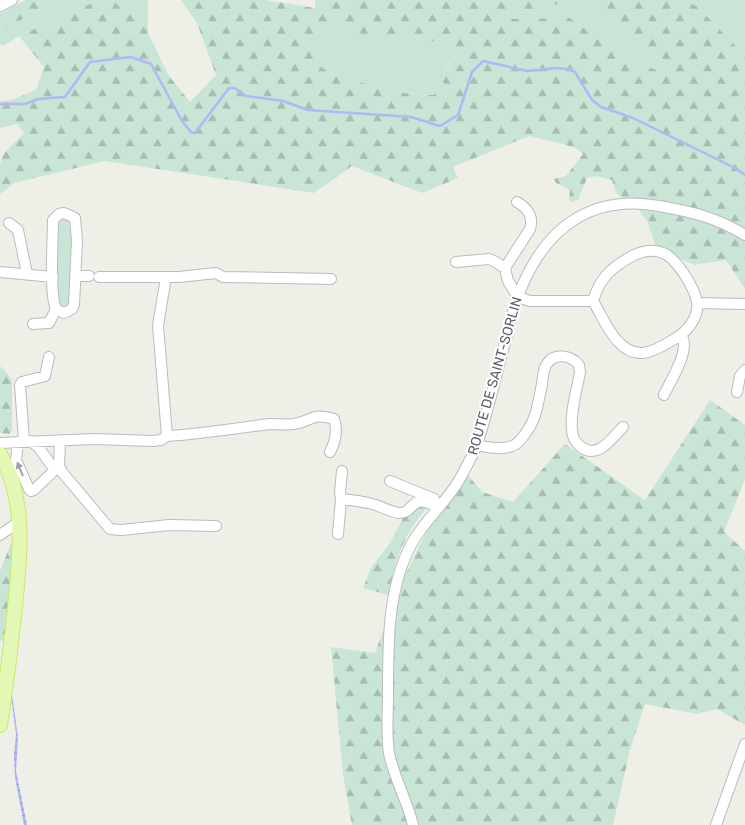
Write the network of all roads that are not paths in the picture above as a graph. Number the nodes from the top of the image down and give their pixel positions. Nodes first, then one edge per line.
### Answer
1 (12, 0) edge
2 (0, 6) edge
3 (517, 202) dead end
4 (9, 223) dead end
5 (745, 235) edge
6 (456, 262) dead end
7 (505, 268) junction
8 (0, 272) edge
9 (28, 274) junction
10 (75, 276) junction
11 (166, 277) junction
12 (53, 278) junction
13 (331, 279) dead end
14 (518, 297) junction
15 (593, 301) junction
16 (698, 303) junction
17 (745, 304) edge
18 (56, 309) junction
19 (34, 324) dead end
20 (681, 335) junction
21 (49, 357) dead end
22 (745, 370) edge
23 (737, 392) dead end
24 (664, 395) dead end
25 (622, 428) dead end
26 (167, 436) junction
27 (24, 441) junction
28 (60, 441) junction
29 (0, 443) edge
30 (477, 445) junction
31 (330, 452) dead end
32 (0, 454) edge
33 (59, 466) junction
34 (342, 471) dead end
35 (390, 481) dead end
36 (341, 499) junction
37 (440, 505) junction
38 (20, 521) junction
39 (216, 526) dead end
40 (338, 534) dead end
41 (0, 535) edge
42 (3, 681) edge
43 (0, 725) edge
44 (745, 744) edge
45 (413, 825) edge
46 (716, 825) edge

1 - 2 street
3 - 7 street
4 - 9 street
5 - 14 street, ROUTE DE SAINT-SORLIN
6 - 7 street
7 - 14 street
8 - 9 street
9 - 12 street
10 - 11 street
10 - 12 street
10 - 18 street
11 - 13 street
11 - 26 street
12 - 18 street
14 - 15 street
14 - 30 street, ROUTE DE SAINT-SORLIN
15 - 16 street
15 - 20 street
16 - 17 street
16 - 20 street
18 - 19 street
20 - 24 street
21 - 27 street
22 - 23 street
25 - 30 street
26 - 28 street
26 - 31 street
27 - 28 street
27 - 29 street
27 - 33 street
33 -> 27 street
28 - 33 street
30 - 37 street, ROUTE DE SAINT-SORLIN
32 - 38 main road
33 - 39 street
34 - 36 street
35 - 37 street
36 - 37 street
36 - 40 street
37 - 45 street, ROUTE DE SAINT-SORLIN
38 - 41 street
38 - 42 main road
42 - 43 main road
44 - 46 street

